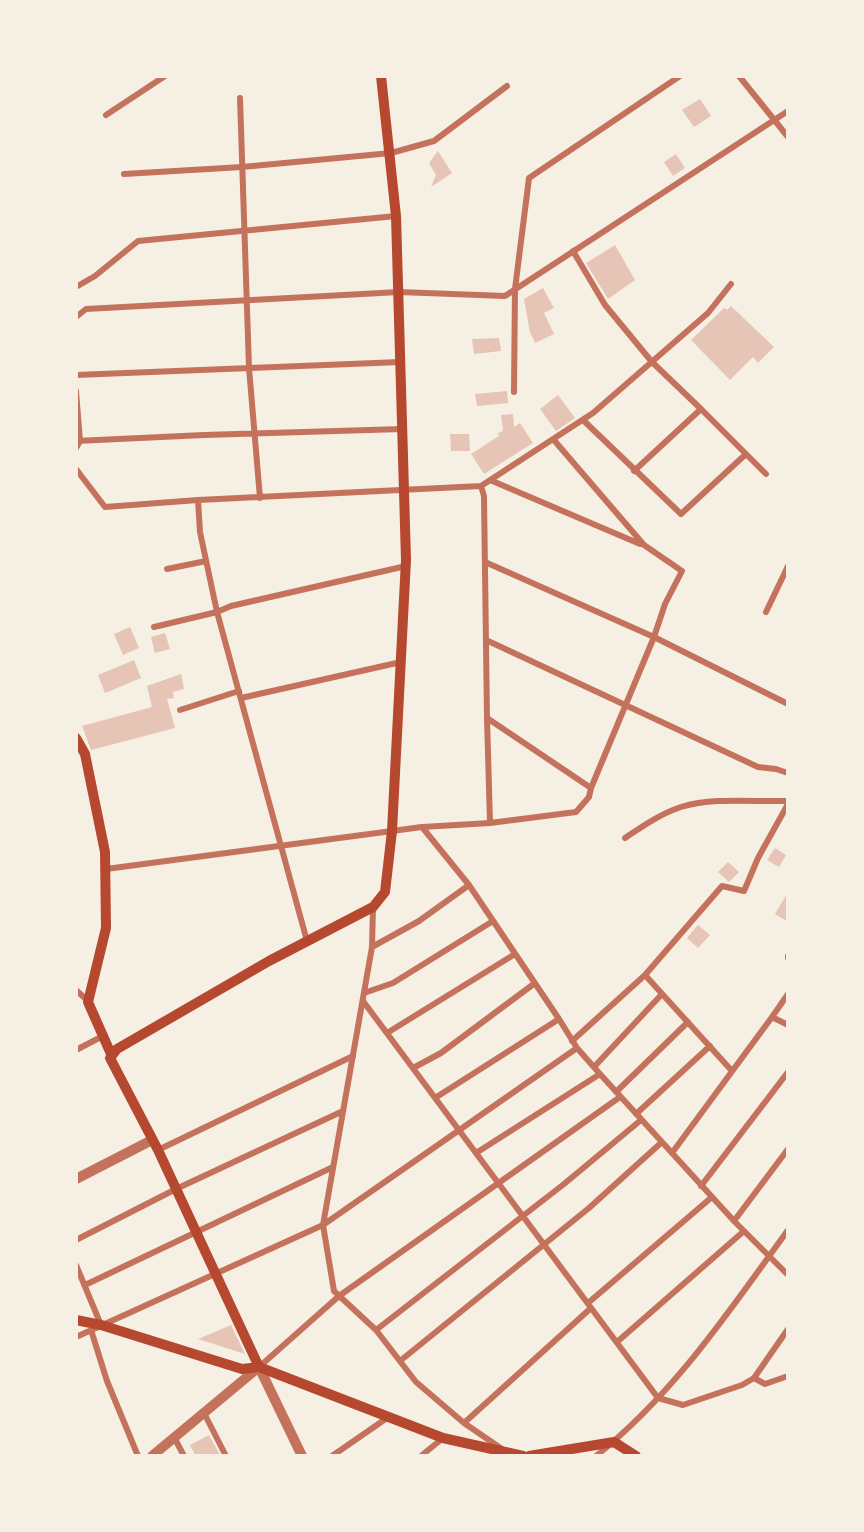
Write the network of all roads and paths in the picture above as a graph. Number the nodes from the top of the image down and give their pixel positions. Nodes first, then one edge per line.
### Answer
1 (165, 76) edge
2 (381, 76) edge
3 (680, 76) edge
4 (739, 76) edge
5 (507, 86) dead end
6 (240, 98) dead end
7 (788, 111) edge
8 (106, 115) dead end
9 (772, 121) junction
10 (788, 137) edge
11 (391, 153) junction
12 (242, 167) junction
13 (124, 174) dead end
14 (396, 216) junction
15 (244, 231) junction
16 (573, 250) junction
17 (731, 284) dead end
18 (76, 287) edge
19 (514, 290) junction
20 (399, 292) junction
21 (247, 300) junction
22 (76, 317) edge
23 (400, 362) junction
24 (652, 362) junction
25 (249, 368) junction
26 (76, 375) edge
27 (76, 391) edge
28 (514, 392) dead end
29 (701, 409) junction
30 (583, 420) junction
31 (402, 429) junction
32 (253, 433) junction
33 (553, 440) junction
34 (78, 443) edge
35 (746, 454) junction
36 (76, 470) edge
37 (634, 471) junction
38 (766, 474) dead end
39 (490, 480) junction
40 (481, 486) junction
41 (404, 489) junction
42 (260, 498) junction
43 (198, 500) junction
44 (644, 545) junction
45 (206, 561) junction
46 (485, 562) junction
47 (406, 566) junction
48 (788, 566) edge
49 (167, 568) dead end
50 (217, 612) junction
51 (766, 612) dead end
52 (154, 627) dead end
53 (654, 637) junction
54 (486, 640) junction
55 (401, 662) junction
56 (240, 695) junction
57 (788, 704) edge
58 (626, 705) junction
59 (180, 710) dead end
60 (487, 718) junction
61 (76, 738) edge
62 (788, 773) edge
63 (591, 788) junction
64 (788, 802) edge
65 (490, 823) junction
66 (422, 827) junction
67 (393, 831) junction
68 (625, 838) dead end
69 (283, 845) junction
70 (106, 869) junction
71 (469, 885) junction
72 (373, 907) junction
73 (493, 921) junction
74 (307, 941) junction
75 (372, 947) junction
76 (515, 954) junction
77 (645, 975) junction
78 (535, 983) junction
79 (76, 990) edge
80 (364, 993) junction
81 (662, 994) junction
82 (788, 994) edge
83 (363, 1001) junction
84 (88, 1002) junction
85 (772, 1017) junction
86 (559, 1019) junction
87 (688, 1022) junction
88 (788, 1025) edge
89 (387, 1033) junction
90 (103, 1036) junction
91 (572, 1041) junction
92 (710, 1046) junction
93 (577, 1048) junction
94 (76, 1050) edge
95 (111, 1054) junction
96 (353, 1056) junction
97 (594, 1067) junction
98 (413, 1068) junction
99 (732, 1071) junction
100 (788, 1072) edge
101 (600, 1074) junction
102 (618, 1094) junction
103 (435, 1098) junction
104 (344, 1111) junction
105 (639, 1117) junction
106 (458, 1129) junction
107 (662, 1142) junction
108 (155, 1145) junction
109 (788, 1149) edge
110 (476, 1153) junction
111 (672, 1153) junction
112 (333, 1167) junction
113 (78, 1174) edge
114 (499, 1184) junction
115 (701, 1186) junction
116 (176, 1189) junction
117 (712, 1197) junction
118 (523, 1216) junction
119 (734, 1221) junction
120 (323, 1225) junction
121 (788, 1230) edge
122 (744, 1232) junction
123 (198, 1234) junction
124 (76, 1240) edge
125 (544, 1244) junction
126 (768, 1257) junction
127 (76, 1265) edge
128 (216, 1273) junction
129 (788, 1275) edge
130 (85, 1285) junction
131 (339, 1296) junction
132 (590, 1306) junction
133 (76, 1320) edge
134 (96, 1328) junction
135 (788, 1329) edge
136 (376, 1330) junction
137 (76, 1337) edge
138 (617, 1342) junction
139 (400, 1361) junction
140 (259, 1367) junction
141 (788, 1376) edge
142 (754, 1378) junction
143 (658, 1398) junction
144 (204, 1413) junction
145 (387, 1418) junction
146 (464, 1423) junction
147 (442, 1438) junction
148 (175, 1439) junction
149 (614, 1442) junction
150 (506, 1454) edge
151 (138, 1455) edge
152 (152, 1455) edge
153 (184, 1455) edge
154 (226, 1455) edge
155 (302, 1455) edge
156 (332, 1455) edge
157 (422, 1455) edge
158 (523, 1455) edge
159 (529, 1455) edge
160 (596, 1455) edge
161 (636, 1455) edge

1 - 8 street
2 - 11 main road
3 - 19 street
4 - 9 street
5 - 11 street
6 - 12 street
7 - 9 street
9 - 10 street
9 - 16 street
11 - 12 street
11 - 14 main road
12 - 13 street
12 - 15 street
14 - 15 street
14 - 20 main road
15 - 18 street
15 - 21 street
16 - 19 street
16 - 24 street
17 - 24 street
19 - 20 street
19 - 28 street
20 - 21 street
20 - 23 main road
21 - 22 street
21 - 25 street
23 - 25 street
23 - 31 main road
24 - 29 street
24 - 30 street
25 - 26 street
25 - 32 street
27 - 34 street
29 - 35 street
29 - 37 street
30 - 33 street
30 - 37 street
31 - 32 street
31 - 41 main road
32 - 34 street
32 - 42 street
33 - 39 street
33 - 44 street
35 - 37 street
35 - 38 street
36 - 43 street
39 - 40 street
39 - 44 street
40 - 41 street
40 - 46 street
41 - 42 street
41 - 47 main road
42 - 43 street
43 - 45 street
44 - 53 street
45 - 49 street
45 - 50 street
46 - 53 street
46 - 54 street
47 - 50 street
47 - 55 main road
48 - 51 street
50 - 52 street
50 - 56 street
53 - 57 street
53 - 58 street
54 - 58 street
54 - 60 street
55 - 56 street
55 - 67 main road
56 - 59 street
56 - 69 street
58 - 62 street
58 - 63 street
60 - 63 street
60 - 65 street
61 - 70 main road
63 - 65 street
64 - 68 street
64 - 77 street
65 - 66 street
66 - 67 street
66 - 71 street
67 - 69 street
67 - 72 main road
69 - 70 street
69 - 74 street
70 - 84 main road
71 - 73 street
71 - 75 street
72 - 74 main road
72 - 75 street
73 - 76 street
73 - 80 street
74 - 95 main road
75 - 80 street
76 - 78 street
76 - 89 street
77 - 81 street
77 - 91 street
78 - 86 street
78 - 98 street
79 - 84 street
80 - 83 street
81 - 87 street
81 - 97 street
82 - 85 street
83 - 89 street
83 - 96 street
84 - 90 main road
85 - 88 street
85 - 99 street
86 - 91 street
86 - 103 street
87 - 92 street
87 - 102 street
89 - 98 street
90 - 94 street
90 - 95 main road
91 - 93 street
92 - 99 street
92 - 105 street
93 - 97 street
93 - 106 street
95 - 108 main road
96 - 104 street
96 - 108 street
97 - 101 street
98 - 103 street
99 - 111 street
100 - 115 street
101 - 102 street
101 - 110 street
102 - 105 street
102 - 114 street
103 - 106 street
104 - 112 street
104 - 116 street
105 - 107 street
105 - 118 street
106 - 110 street
106 - 120 street
107 - 111 street
107 - 125 street
108 - 113 street
108 - 116 main road
109 - 119 street
110 - 114 street
111 - 115 street
112 - 120 street
112 - 123 street
114 - 118 street
114 - 131 street
115 - 117 street
116 - 123 main road
116 - 124 street
117 - 119 street
117 - 132 street
118 - 125 street
118 - 136 street
119 - 122 street
120 - 128 street
120 - 131 street
121 - 126 street
122 - 126 street
122 - 138 street
123 - 128 main road
123 - 130 street
125 - 132 street
125 - 139 street
126 - 129 street
126 - 143 street
127 - 130 street
128 - 134 street
128 - 140 main road
130 - 134 street
131 - 136 street
131 - 140 street
132 - 138 street
132 - 146 street
133 - 134 main road
134 - 137 street
134 - 140 main road
134 - 151 street
135 - 142 street
136 - 139 street
138 - 143 street
139 - 146 street
140 - 144 street
140 - 145 main road
140 - 155 street
141 - 142 street
142 - 143 street
143 - 149 street
144 - 148 street
144 - 154 street
145 - 147 main road
145 - 156 street
146 - 150 street
147 - 150 main road
147 - 157 street
148 - 152 street
148 - 153 street
149 - 159 main road
149 - 160 street
149 - 161 main road
150 - 158 main road

